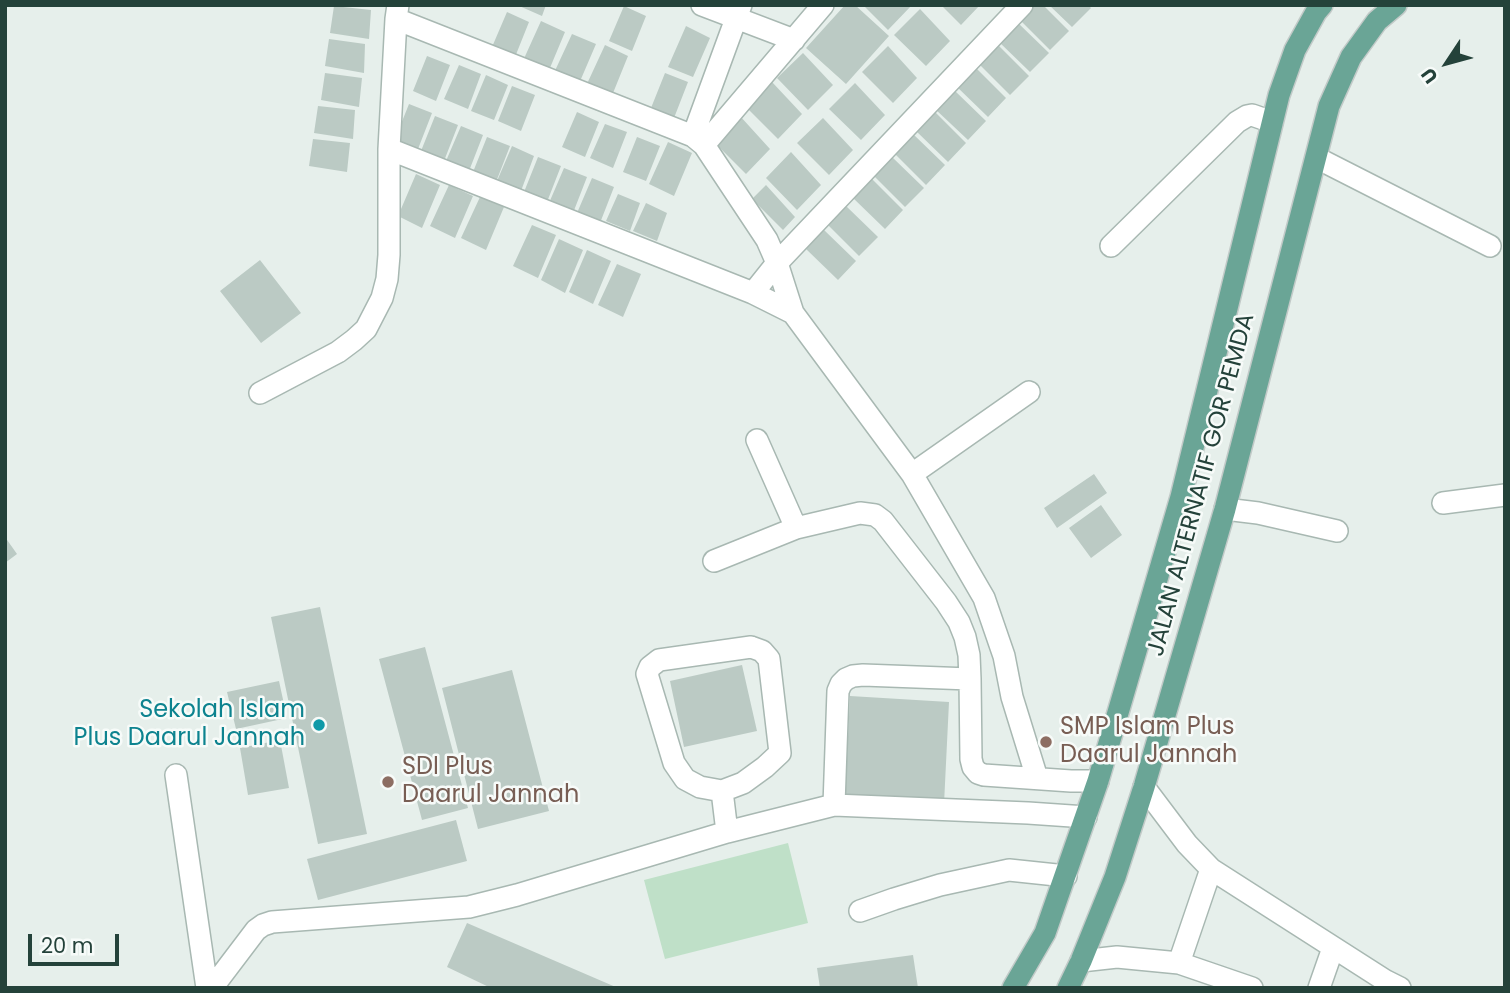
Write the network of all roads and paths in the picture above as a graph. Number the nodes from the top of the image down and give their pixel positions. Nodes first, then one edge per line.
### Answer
1 (702, 5) edge
2 (823, 5) edge
3 (1021, 5) edge
4 (1322, 5) edge
5 (1396, 5) edge
6 (397, 12) edge
7 (738, 12) edge
8 (794, 40) junction
9 (1272, 122) junction
10 (699, 141) junction
11 (389, 149) junction
12 (1317, 158) junction
13 (1111, 246) dead end
14 (1490, 246) dead end
15 (778, 263) junction
16 (754, 293) junction
17 (793, 313) junction
18 (1029, 392) dead end
19 (260, 393) dead end
20 (757, 440) dead end
21 (912, 474) junction
22 (1505, 495) edge
23 (1443, 503) dead end
24 (1225, 509) junction
25 (796, 528) junction
26 (1337, 531) dead end
27 (713, 561) dead end
28 (970, 679) junction
29 (176, 775) dead end
30 (1037, 778) junction
31 (1098, 781) junction
32 (1144, 787) junction
33 (722, 791) junction
34 (834, 805) junction
35 (1086, 817) junction
36 (727, 832) junction
37 (1211, 869) junction
38 (1066, 876) junction
39 (860, 911) dead end
40 (1333, 948) junction
41 (1081, 961) junction
42 (1179, 963) junction
43 (210, 988) edge
44 (1013, 988) edge
45 (1068, 988) edge
46 (1252, 988) edge
47 (1319, 988) edge
48 (1400, 988) edge

1 - 7 street
2 - 8 street
3 - 15 street
4 - 9 main road, JALAN ALTERNATIF GOR PEMDA
5 - 12 main road, JALAN ALTERNATIF GOR PEMDA
6 - 10 street
6 - 11 street
7 - 8 street
7 - 10 street
8 - 10 street
9 - 13 street
9 - 31 main road, JALAN ALTERNATIF GOR PEMDA
10 - 15 street
11 - 16 street
11 - 19 street
12 - 14 street
12 - 24 main road, JALAN ALTERNATIF GOR PEMDA
15 - 16 street
15 - 17 street
16 - 17 street
17 - 21 street
18 - 21 street
20 - 25 street
21 - 30 street
22 - 23 street
24 - 26 street
24 - 32 main road, JALAN ALTERNATIF GOR PEMDA
25 - 27 street
25 - 28 street
28 - 30 street
28 - 34 street
29 - 43 street
30 - 31 street
31 - 35 main road, JALAN ALTERNATIF GOR PEMDA
32 - 37 street
32 - 41 main road, JALAN ALTERNATIF GOR PEMDA
33 - 33 street
33 - 36 street
34 - 35 street
34 - 36 street
35 - 38 main road, JALAN ALTERNATIF GOR PEMDA
36 - 43 street
37 - 40 street
37 - 42 street
38 - 39 street
38 - 44 main road, JALAN ALTERNATIF GOR PEMDA
40 - 47 street
40 - 48 street
41 - 42 street
41 - 45 main road, JALAN ALTERNATIF GOR PEMDA
42 - 46 street

